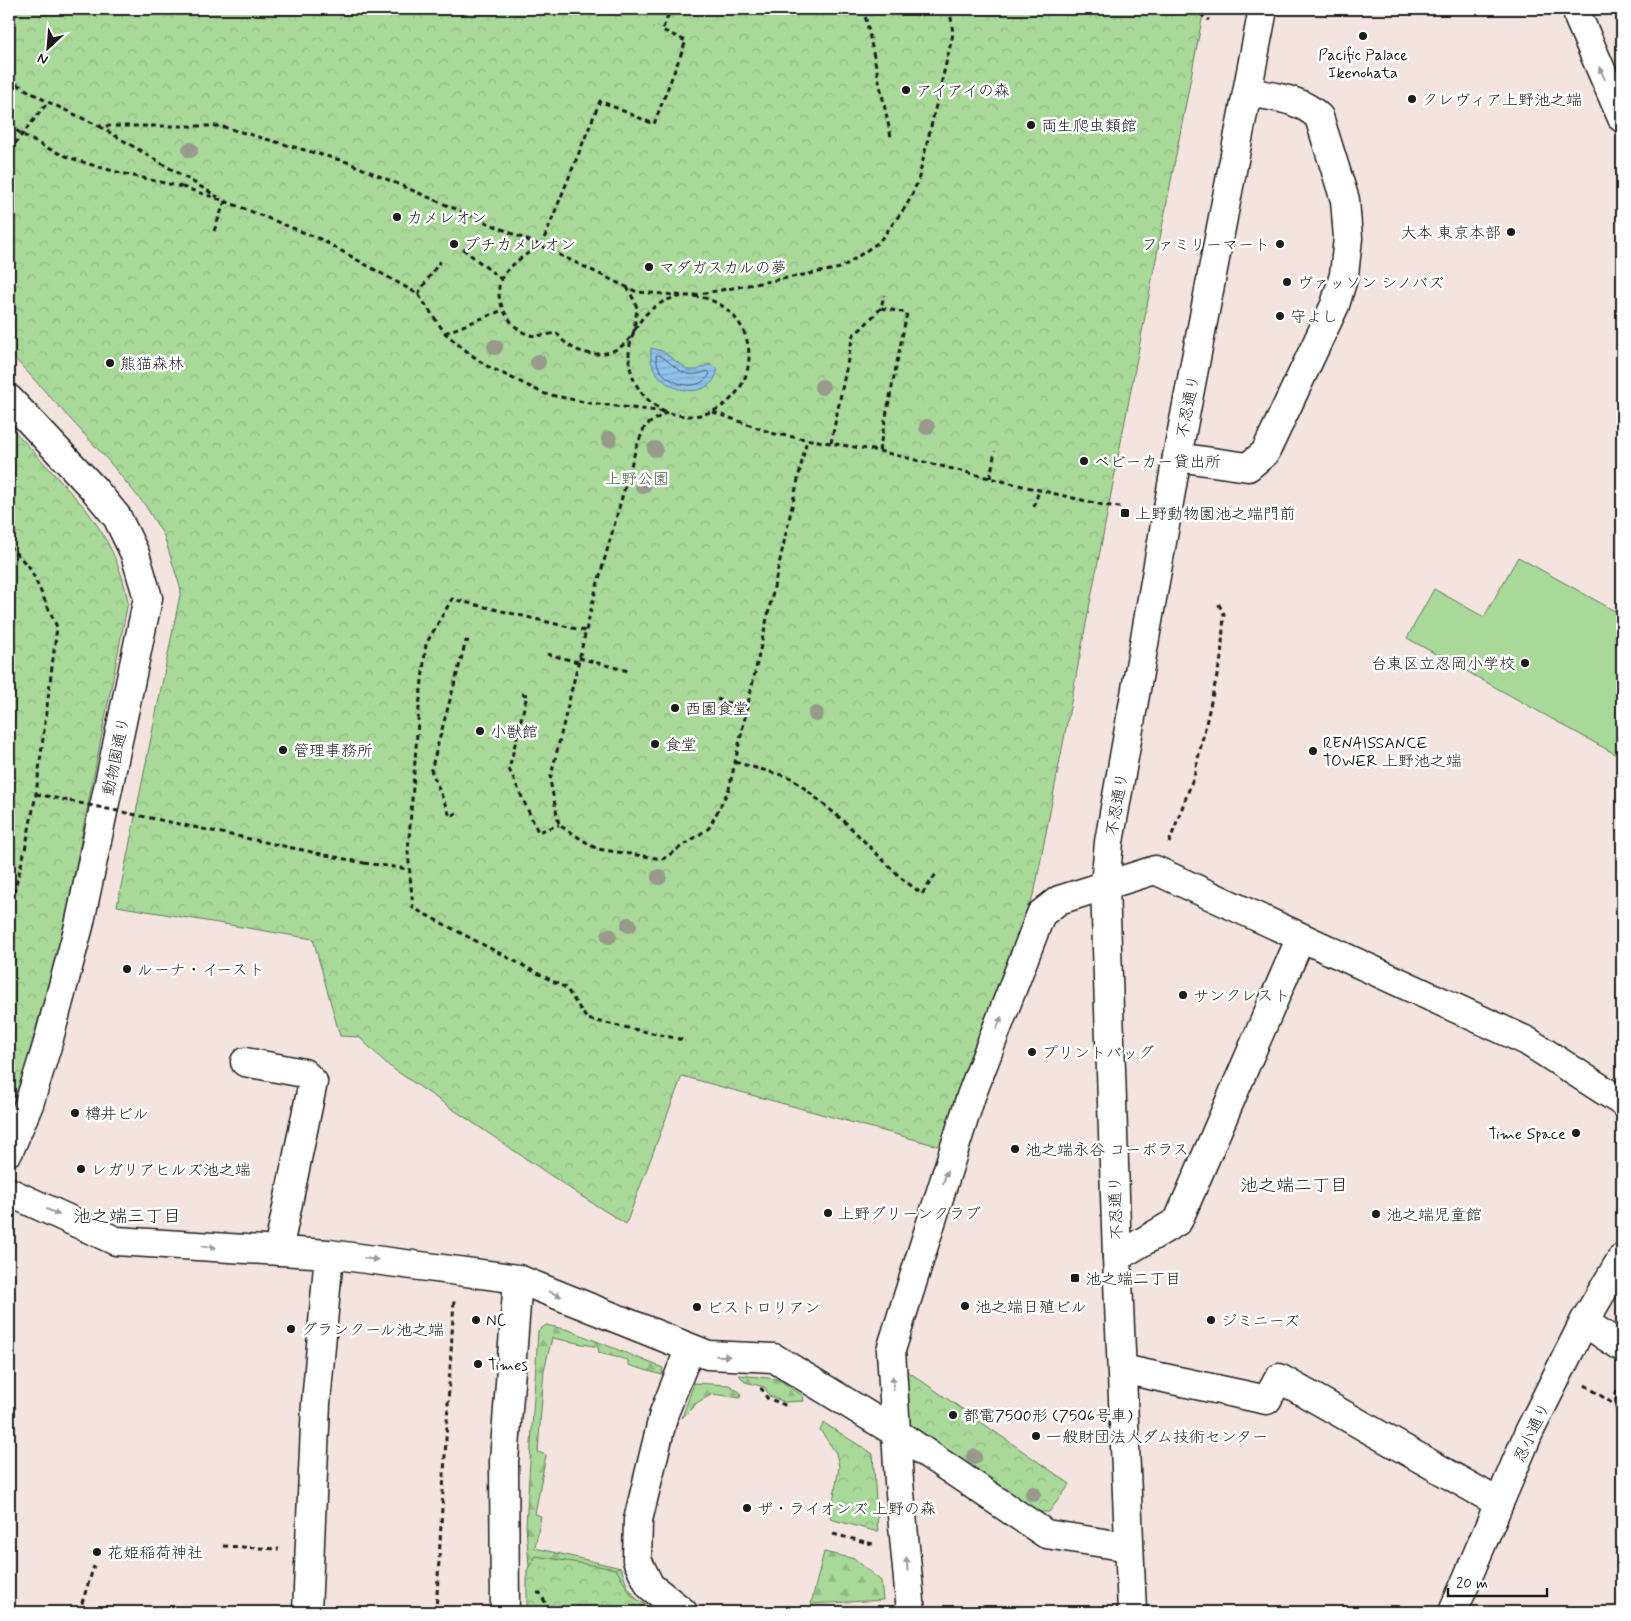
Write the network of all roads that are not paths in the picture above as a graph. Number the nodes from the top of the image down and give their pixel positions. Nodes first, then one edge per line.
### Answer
1 (1263, 9) edge
2 (1577, 9) edge
3 (1248, 92) junction
4 (1622, 118) edge
5 (9, 399) edge
6 (1177, 457) junction
7 (1105, 885) junction
8 (1301, 937) junction
9 (245, 1062) dead end
10 (1622, 1102) edge
11 (9, 1150) edge
12 (9, 1192) edge
13 (278, 1251) junction
14 (329, 1254) junction
15 (1117, 1257) junction
16 (1622, 1258) edge
17 (518, 1279) junction
18 (1584, 1322) junction
19 (1622, 1347) edge
20 (690, 1348) junction
21 (1122, 1369) junction
22 (895, 1432) junction
23 (1499, 1503) junction
24 (1129, 1547) junction
25 (307, 1612) edge
26 (505, 1612) edge
27 (683, 1612) edge
28 (911, 1612) edge
29 (1132, 1612) edge
30 (1453, 1612) edge

1 - 3 street, 不忍通り
4 -> 2 street
3 - 6 street, 不忍通り
3 - 6 street
5 - 11 street, 動物園通り
6 - 7 street, 不忍通り
7 - 8 street
7 - 15 street, 不忍通り
22 -> 7 street
8 - 10 street
8 - 15 street
9 - 13 street
12 -> 13 street
13 - 14 street
14 -> 17 street
14 - 25 street
15 - 21 street, 不忍通り
16 - 18 street, 忍小通り
17 -> 20 street
17 - 26 street
18 - 19 street
18 - 23 street, 忍小通り
20 -> 22 street
20 - 27 street
21 - 23 street
21 - 24 street, 不忍通り
22 - 24 street
28 -> 22 street
23 - 30 street, 忍小通り
24 - 29 street, 不忍通り

